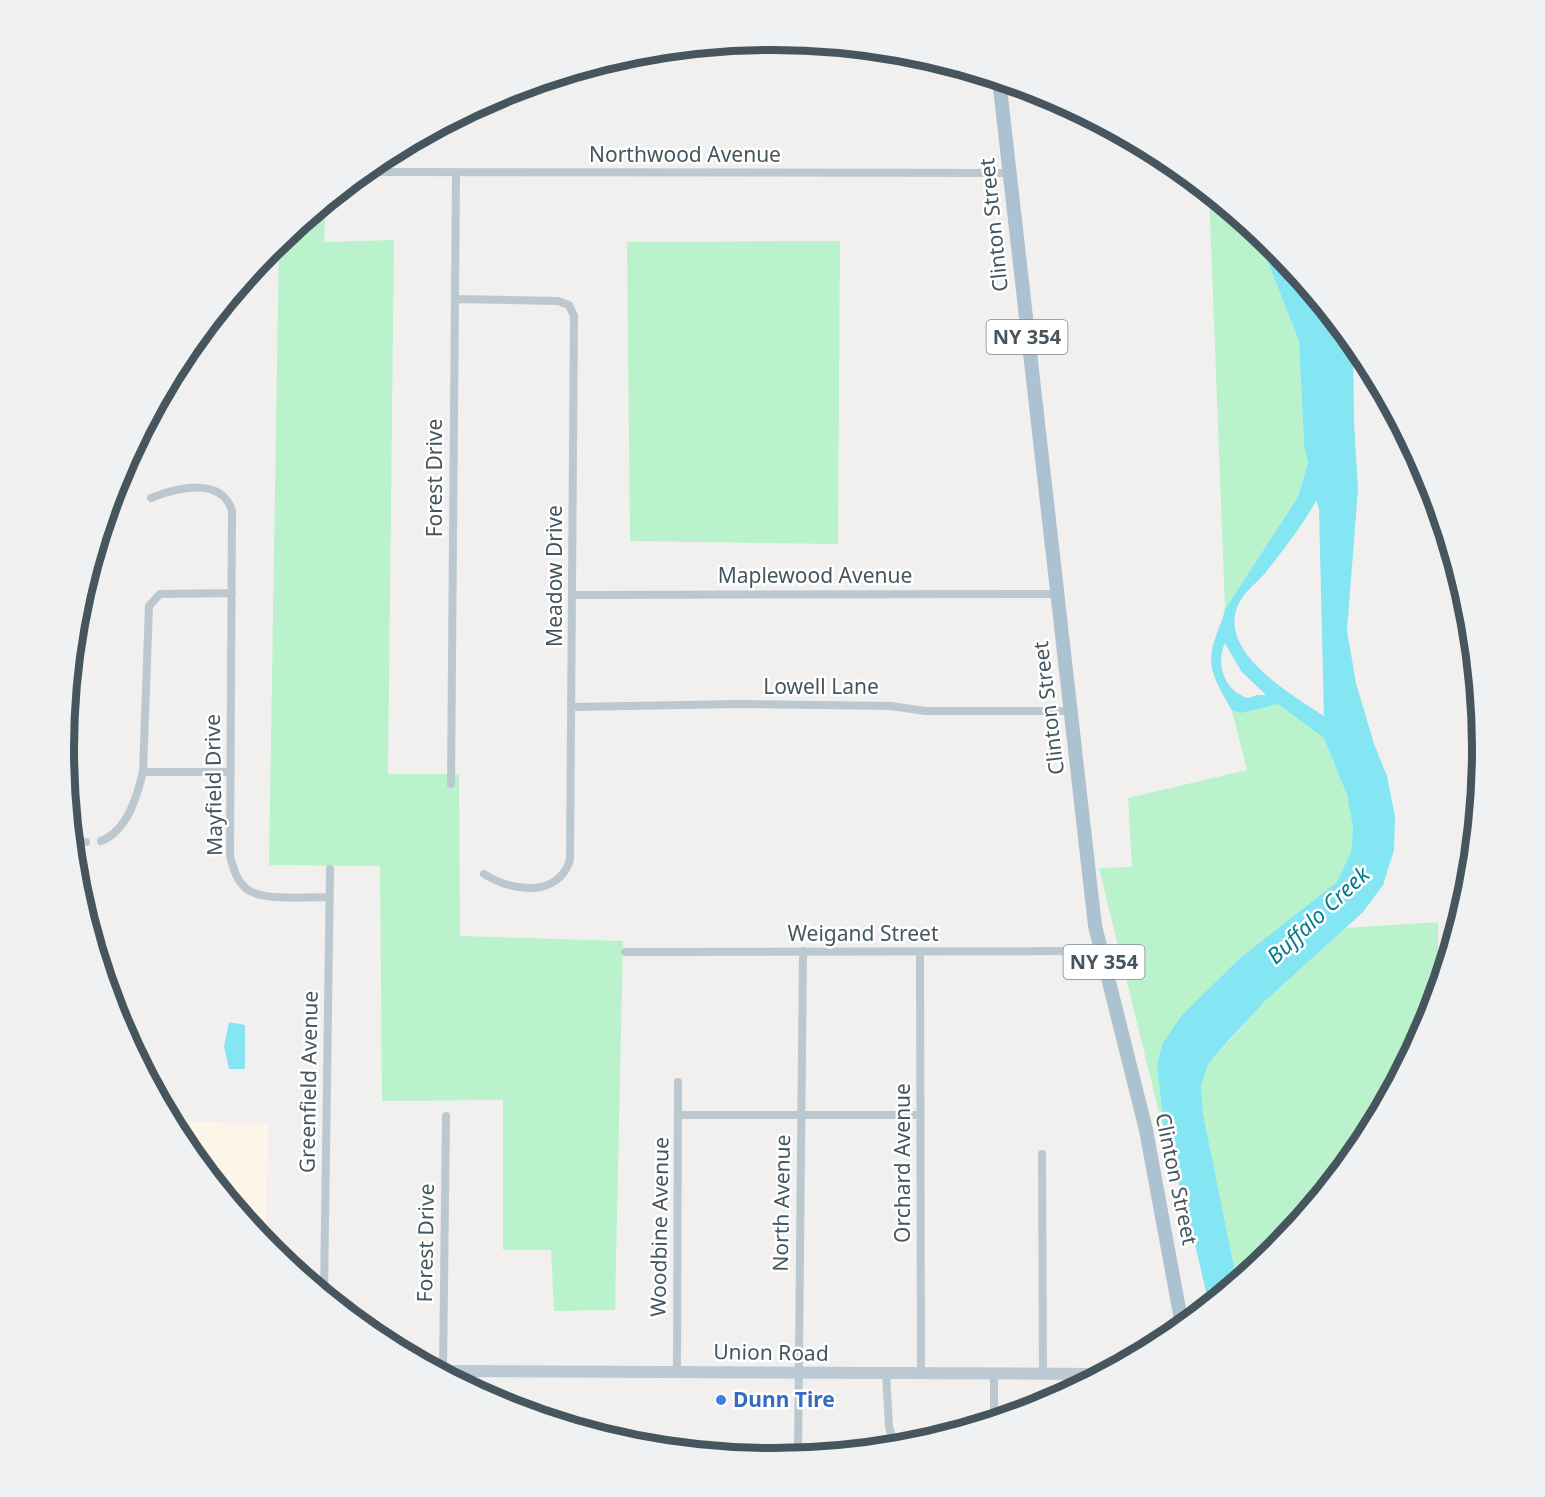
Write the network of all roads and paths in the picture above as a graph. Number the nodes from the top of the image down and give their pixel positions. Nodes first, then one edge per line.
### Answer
1 (1000, 88) edge
2 (377, 172) edge
3 (456, 173) junction
4 (1009, 173) junction
5 (455, 299) junction
6 (151, 498) dead end
7 (232, 593) junction
8 (1057, 594) junction
9 (573, 595) junction
10 (572, 707) junction
11 (1070, 711) junction
12 (143, 772) junction
13 (231, 772) junction
14 (451, 784) dead end
15 (101, 841) dead end
16 (79, 842) edge
17 (86, 842) dead end
18 (330, 870) dead end
19 (484, 874) dead end
20 (330, 897) junction
21 (803, 951) junction
22 (1102, 951) junction
23 (625, 952) dead end
24 (920, 952) junction
25 (678, 1082) dead end
26 (801, 1114) junction
27 (679, 1115) junction
28 (920, 1115) junction
29 (446, 1116) dead end
30 (1042, 1155) dead end
31 (324, 1284) edge
32 (1180, 1316) edge
33 (441, 1364) edge
34 (455, 1371) edge
35 (676, 1372) junction
36 (798, 1373) junction
37 (886, 1374) junction
38 (921, 1374) junction
39 (994, 1374) junction
40 (1043, 1374) junction
41 (1084, 1374) edge
42 (994, 1411) edge
43 (892, 1437) edge
44 (798, 1447) edge

1 - 4 main road, Clinton Street / NY 354
2 - 3 street, Northwood Avenue
3 - 4 street, Northwood Avenue
3 - 5 street, Forest Drive
4 - 8 main road, Clinton Street / NY 354
5 - 9 street, Meadow Drive
5 - 14 street, Forest Drive
6 - 7 street, Mayfield Drive
7 - 12 street
7 - 13 street, Mayfield Drive
8 - 9 street, Maplewood Avenue
8 - 11 main road, Clinton Street / NY 354
9 - 10 street, Meadow Drive
10 - 11 street, Lowell Lane
10 - 19 street, Meadow Drive
11 - 22 main road, Clinton Street / NY 354
12 - 13 street
12 - 15 street
13 - 20 street, Mayfield Drive
16 - 17 street
18 - 20 street, Greenfield Avenue
20 - 31 street, Greenfield Avenue
21 - 23 street, Weigand Street
21 - 24 street, Weigand Street
21 - 26 street, North Avenue
22 - 24 street, Weigand Street
22 - 32 main road, Clinton Street / NY 354
24 - 28 street, Orchard Avenue
25 - 27 street, Woodbine Avenue
26 - 27 street
26 - 28 street
26 - 36 street, North Avenue
27 - 35 street, Woodbine Avenue
28 - 38 street, Orchard Avenue
29 - 33 street, Forest Drive
30 - 40 street
34 - 35 main road, Union Road
35 - 36 main road, Union Road
36 - 37 main road, Union Road
36 - 44 street, North Avenue
37 - 38 main road, Union Road
37 - 43 street
38 - 39 main road, Union Road
39 - 40 main road, Union Road
39 - 42 street
40 - 41 main road, Union Road

